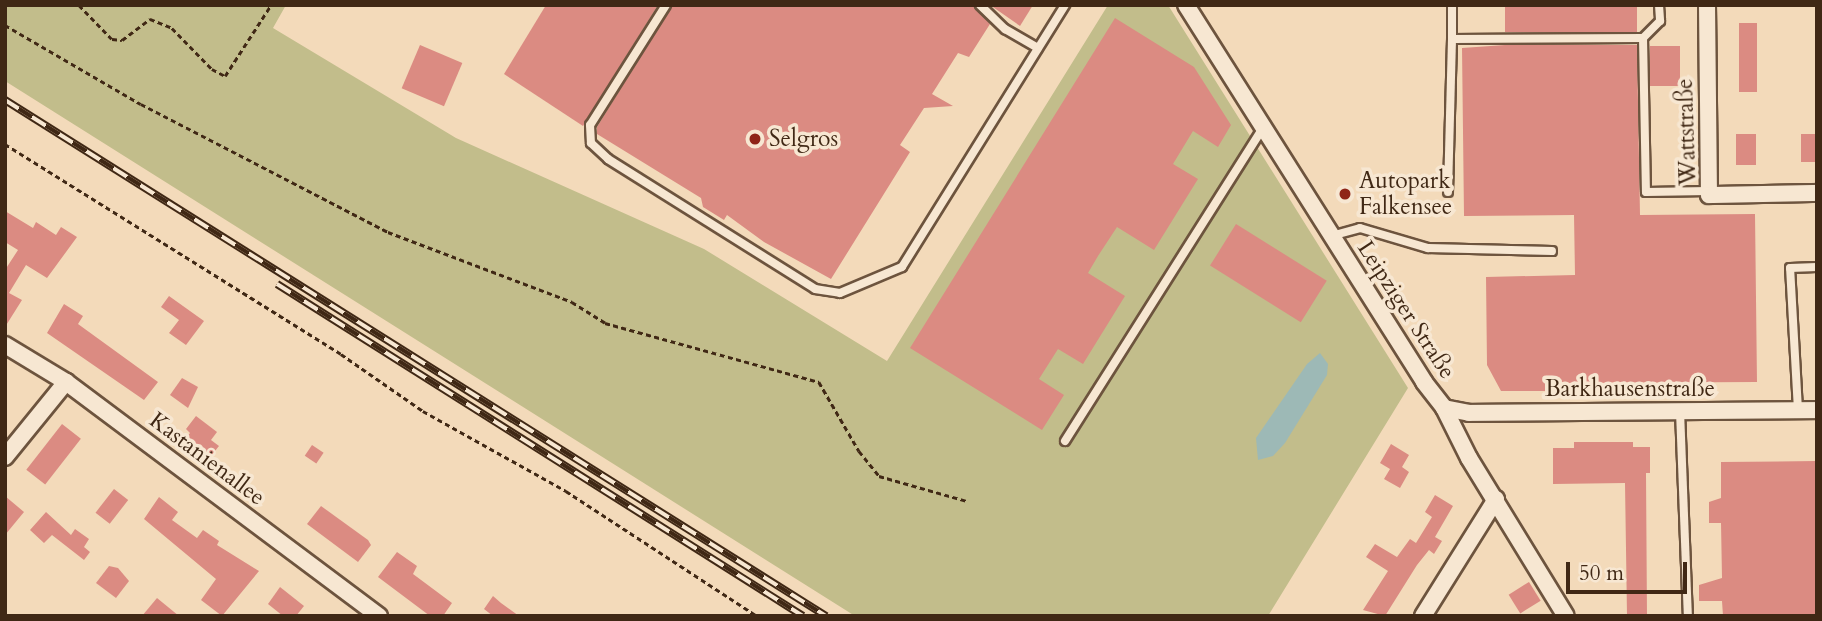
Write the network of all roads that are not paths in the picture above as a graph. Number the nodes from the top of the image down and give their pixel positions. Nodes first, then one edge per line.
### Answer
1 (666, 5) edge
2 (980, 5) edge
3 (1065, 5) edge
4 (1185, 5) edge
5 (1452, 5) edge
6 (1659, 5) edge
7 (1707, 5) edge
8 (1643, 38) junction
9 (1452, 39) junction
10 (1038, 48) junction
11 (1263, 128) junction
12 (1709, 191) junction
13 (1448, 192) dead end
14 (1817, 193) edge
15 (1331, 236) junction
16 (1552, 251) dead end
17 (1817, 267) edge
18 (5, 345) edge
19 (66, 382) junction
20 (1444, 408) junction
21 (1798, 410) junction
22 (1817, 410) edge
23 (1680, 411) junction
24 (1065, 441) dead end
25 (5, 457) edge
26 (1496, 499) junction
27 (379, 616) edge
28 (1423, 616) edge
29 (1566, 616) edge
30 (1688, 616) edge

1 - 10 lane
2 - 10 lane
3 - 10 lane
4 - 11 street, Leipziger Straße
5 - 9 lane
6 - 8 lane
7 - 12 street, Wattstraße
8 - 9 lane
8 - 12 lane
9 - 13 lane
11 - 15 street, Leipziger Straße
11 - 24 lane
12 - 14 street, Wattstraße
15 - 16 lane
15 - 20 street, Leipziger Straße
17 - 21 lane
18 - 19 street, Kastanienallee
19 - 25 street
19 - 27 street, Kastanienallee
20 - 23 street, Barkhausenstraße
20 - 26 street, Leipziger Straße
21 - 22 street, Barkhausenstraße
21 - 23 street, Barkhausenstraße
23 - 30 lane
26 - 28 street
26 - 29 street, Leipziger Straße

